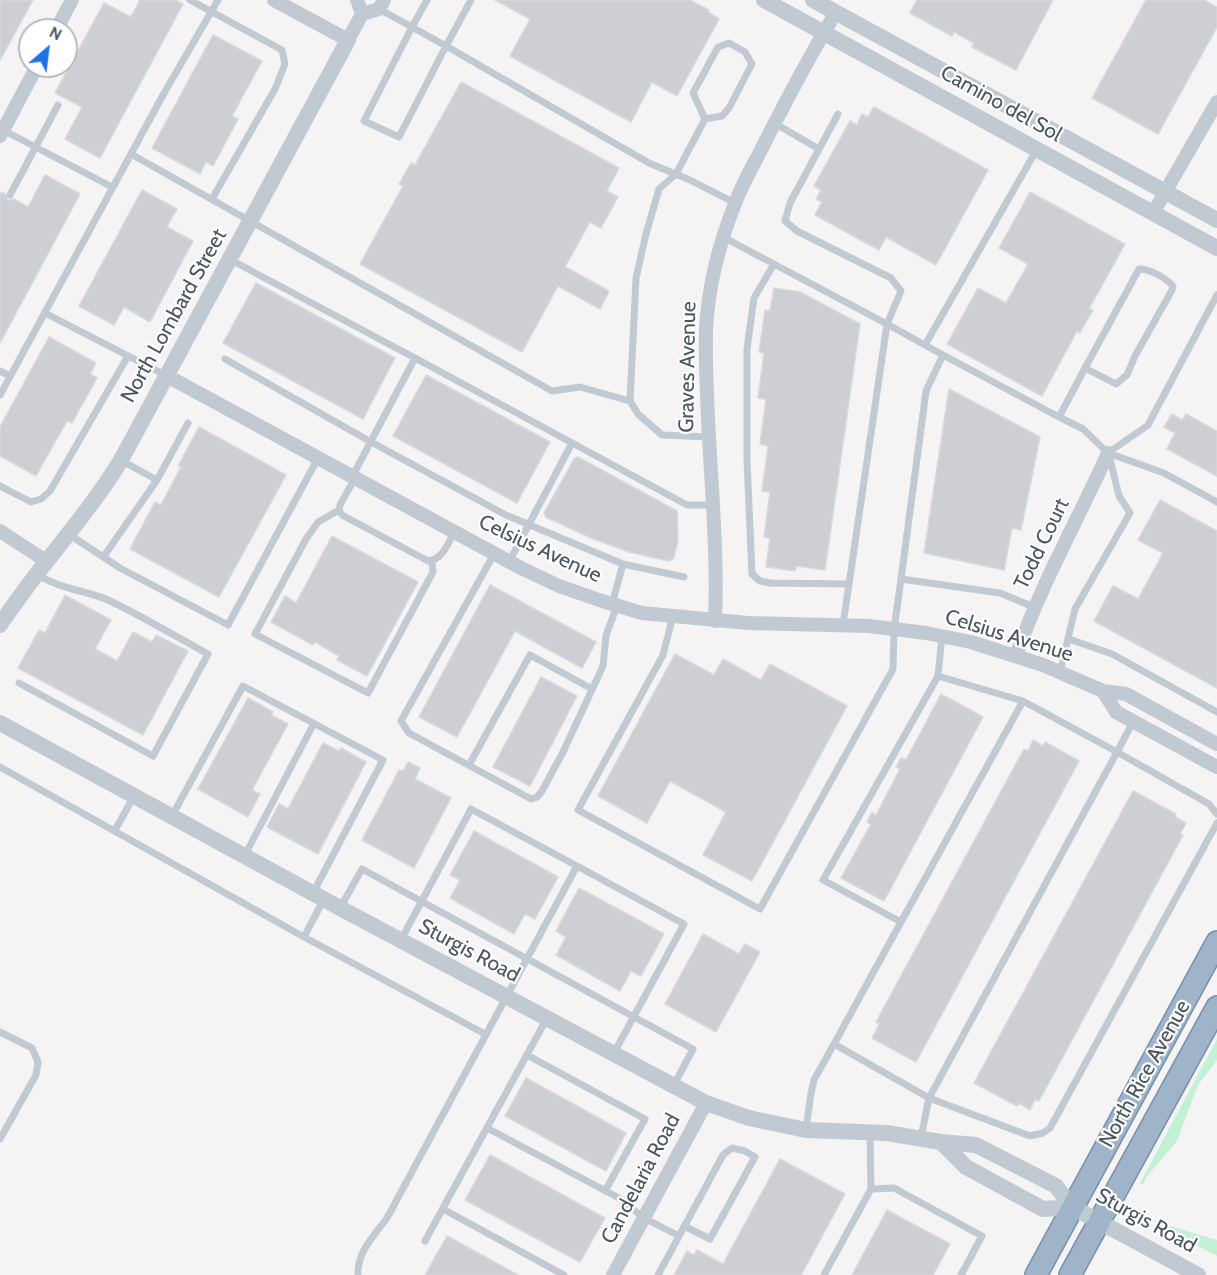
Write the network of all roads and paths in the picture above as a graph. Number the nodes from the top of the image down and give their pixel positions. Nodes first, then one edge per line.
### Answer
1 (72, 0) edge
2 (190, 0) edge
3 (218, 0) edge
4 (274, 0) edge
5 (357, 0) edge
6 (427, 0) edge
7 (471, 0) edge
8 (764, 0) edge
9 (813, 0) edge
10 (382, 5) edge
11 (840, 6) edge
12 (211, 12) junction
13 (362, 14) junction
14 (62, 18) edge
15 (412, 27) junction
16 (824, 32) junction
17 (348, 40) junction
18 (446, 46) junction
19 (31, 78) edge
20 (1217, 102) edge
21 (58, 105) dead end
22 (838, 114) dead end
23 (705, 119) junction
24 (774, 123) junction
25 (2, 133) edge
26 (36, 147) junction
27 (819, 149) junction
28 (1037, 149) junction
29 (130, 154) junction
30 (676, 174) junction
31 (112, 187) junction
32 (1166, 192) junction
33 (10, 195) dead end
34 (212, 199) junction
35 (735, 203) junction
36 (1153, 213) junction
37 (1217, 220) edge
38 (252, 221) junction
39 (723, 237) junction
40 (1217, 248) edge
41 (230, 260) junction
42 (774, 264) junction
43 (1217, 295) edge
44 (1214, 308) edge
45 (45, 314) junction
46 (887, 324) junction
47 (925, 345) junction
48 (943, 355) junction
49 (128, 356) junction
50 (415, 358) junction
51 (225, 359) dead end
52 (1085, 368) junction
53 (0, 371) edge
54 (10, 376) junction
55 (166, 376) junction
56 (0, 395) edge
57 (630, 401) junction
58 (1059, 417) junction
59 (188, 423) dead end
60 (709, 437) junction
61 (371, 442) junction
62 (572, 444) junction
63 (1108, 453) junction
64 (318, 458) junction
65 (121, 460) junction
66 (354, 477) junction
67 (157, 480) junction
68 (0, 486) edge
69 (1217, 502) edge
70 (712, 506) junction
71 (339, 510) junction
72 (529, 524) junction
73 (0, 531) edge
74 (454, 532) junction
75 (68, 533) junction
76 (494, 554) junction
77 (104, 556) junction
78 (432, 561) junction
79 (509, 562) junction
80 (623, 564) junction
81 (41, 567) junction
82 (684, 577) dead end
83 (901, 579) junction
84 (849, 585) junction
85 (615, 605) junction
86 (1034, 607) junction
87 (673, 616) junction
88 (716, 621) junction
89 (0, 625) edge
90 (843, 625) junction
91 (894, 628) junction
92 (942, 635) junction
93 (1069, 639) junction
94 (1016, 656) junction
95 (1060, 672) junction
96 (938, 676) junction
97 (20, 683) dead end
98 (592, 689) junction
99 (1103, 691) junction
100 (1023, 701) junction
101 (1217, 712) edge
102 (1133, 722) junction
103 (0, 723) edge
104 (313, 725) junction
105 (1217, 744) edge
106 (1117, 752) junction
107 (469, 765) junction
108 (0, 767) edge
109 (1217, 767) edge
110 (134, 796) junction
111 (1217, 814) edge
112 (172, 816) junction
113 (1217, 823) edge
114 (115, 830) junction
115 (245, 856) junction
116 (577, 866) junction
117 (318, 896) junction
118 (422, 901) junction
119 (340, 908) junction
120 (901, 922) junction
121 (304, 937) junction
122 (401, 940) junction
123 (1217, 942) edge
124 (527, 959) junction
125 (507, 996) junction
126 (1217, 1008) edge
127 (633, 1016) junction
128 (547, 1018) junction
129 (0, 1032) edge
130 (485, 1034) junction
131 (834, 1044) junction
132 (614, 1053) junction
133 (527, 1055) junction
134 (674, 1086) junction
135 (929, 1098) junction
136 (706, 1102) junction
137 (487, 1128) junction
138 (806, 1130) junction
139 (870, 1131) junction
140 (921, 1137) junction
141 (0, 1139) edge
142 (941, 1142) junction
143 (871, 1189) junction
144 (605, 1191) junction
145 (1072, 1207) junction
146 (443, 1209) junction
147 (644, 1218) junction
148 (1100, 1221) junction
149 (684, 1226) junction
150 (679, 1236) junction
151 (424, 1241) dead end
152 (358, 1275) edge
153 (564, 1275) edge
154 (613, 1275) edge
155 (658, 1275) edge
156 (824, 1275) edge
157 (961, 1275) edge
158 (1036, 1275) edge
159 (1071, 1275) edge
160 (1197, 1275) edge

1 - 14 street
2 - 12 lane
3 - 12 lane
4 - 17 street
5 - 13 street
6 - 15 lane
7 - 18 lane
8 - 16 street, Camino del Sol
9 - 11 street, Camino del Sol
10 - 13 street
10 - 15 lane
11 - 16 street, Graves Avenue
11 - 32 street, Camino del Sol
12 - 29 lane
12 - 34 lane
13 - 17 street, North Lombard Street
15 - 18 lane
15 - 18 lane
16 - 24 street, Graves Avenue
16 - 28 street, Camino del Sol
17 - 38 street, North Lombard Street
18 - 30 lane
19 - 25 street
20 - 32 street
21 - 26 lane
22 - 27 lane
23 - 23 lane
23 - 30 lane
24 - 27 lane
24 - 35 street, Graves Avenue
25 - 26 lane
26 - 31 lane
26 - 33 lane
27 - 46 lane
28 - 36 street, Camino del Sol
28 - 47 lane
29 - 31 lane
29 - 34 lane
30 - 35 lane
30 - 57 lane
31 - 45 lane
32 - 36 street
32 - 37 street, Camino del Sol
34 - 38 lane
35 - 39 street, Graves Avenue
36 - 40 street, Camino del Sol
38 - 41 street, North Lombard Street
38 - 57 lane
39 - 42 lane
39 - 60 street, Graves Avenue
41 - 50 lane
41 - 55 street, North Lombard Street
42 - 46 lane
42 - 84 lane
43 - 44 lane
44 - 63 lane
45 - 49 lane
45 - 54 lane
46 - 47 lane
46 - 84 lane
47 - 48 lane
48 - 58 lane
48 - 83 lane
49 - 55 lane
49 - 68 lane
50 - 61 lane
50 - 62 lane
51 - 61 lane
52 - 52 lane
52 - 58 lane
53 - 54 lane
54 - 56 lane
55 - 64 street, Celsius Avenue
55 - 65 street, North Lombard Street
57 - 60 lane
58 - 63 lane
59 - 67 lane
60 - 70 street, Graves Avenue
61 - 66 lane
61 - 72 lane
62 - 70 lane
62 - 72 lane
63 - 69 lane
63 - 86 street, Todd Court
63 - 93 lane
64 - 66 street, Celsius Avenue
64 - 77 lane
65 - 67 lane
65 - 75 street, North Lombard Street
66 - 71 lane
66 - 74 street, Celsius Avenue
67 - 77 lane
70 - 88 street, Graves Avenue
71 - 78 lane
71 - 78 lane
72 - 79 lane
72 - 80 lane
73 - 81 street
74 - 76 street, Celsius Avenue
74 - 78 lane
75 - 77 lane
75 - 81 street, North Lombard Street
76 - 79 street, Celsius Avenue
76 - 107 lane
79 - 85 street, Celsius Avenue
80 - 82 lane
80 - 85 lane
81 - 89 street, North Lombard Street
81 - 97 lane
83 - 86 lane
83 - 91 lane
84 - 90 lane
85 - 87 street, Celsius Avenue
85 - 98 lane
86 - 94 street, Todd Court
87 - 88 street, Celsius Avenue
87 - 91 lane
88 - 90 street, Celsius Avenue
90 - 91 street, Celsius Avenue
91 - 92 street, Celsius Avenue
92 - 94 street, Celsius Avenue
92 - 96 lane
93 - 95 lane
93 - 101 lane
94 - 95 street, Celsius Avenue
95 - 99 street, Celsius Avenue
96 - 100 lane
96 - 120 lane
98 - 107 lane
98 - 107 lane
99 - 102 street, Celsius Avenue
99 - 105 street, Celsius Avenue
100 - 106 lane
100 - 120 lane
102 - 106 lane
102 - 109 street, Celsius Avenue
103 - 110 street, Sturgis Road
104 - 112 lane
104 - 115 lane
104 - 117 lane
106 - 111 lane
106 - 135 lane
108 - 114 lane
110 - 112 street, Sturgis Road
110 - 114 lane
112 - 115 street, Sturgis Road
113 - 135 lane
114 - 121 lane
115 - 117 street, Sturgis Road
116 - 118 lane
116 - 124 lane
116 - 127 lane
117 - 119 street, Sturgis Road
117 - 121 lane
118 - 119 lane
118 - 122 lane
118 - 124 lane
119 - 122 street, Sturgis Road
120 - 131 lane
121 - 130 lane
122 - 125 street, Sturgis Road
123 - 145 highway, North Rice Avenue
124 - 125 lane
124 - 127 lane
125 - 128 street, Sturgis Road
125 - 130 lane
126 - 148 highway, North Rice Avenue
127 - 132 lane
127 - 134 lane
128 - 132 street, Sturgis Road
128 - 133 lane
129 - 141 lane
130 - 152 lane
131 - 135 lane
131 - 138 lane
132 - 134 street, Sturgis Road
133 - 137 lane
133 - 144 lane
134 - 136 street, Sturgis Road
135 - 140 lane
136 - 138 street, Sturgis Road
136 - 147 street, Candelaria Road
137 - 144 lane
137 - 146 lane
138 - 139 street, Sturgis Road
139 - 140 street, Sturgis Road
139 - 143 lane
140 - 142 street, Sturgis Road
142 - 145 street, Sturgis Road
142 - 145 street, Sturgis Road
143 - 156 lane
143 - 157 lane
144 - 147 lane
145 - 148 street, Sturgis Road
145 - 158 highway, North Rice Avenue
146 - 151 lane
146 - 153 lane
147 - 150 lane
147 - 154 street, Candelaria Road
148 - 159 highway, North Rice Avenue
148 - 160 street, Sturgis Road
149 - 149 lane
149 - 150 lane
150 - 155 lane

